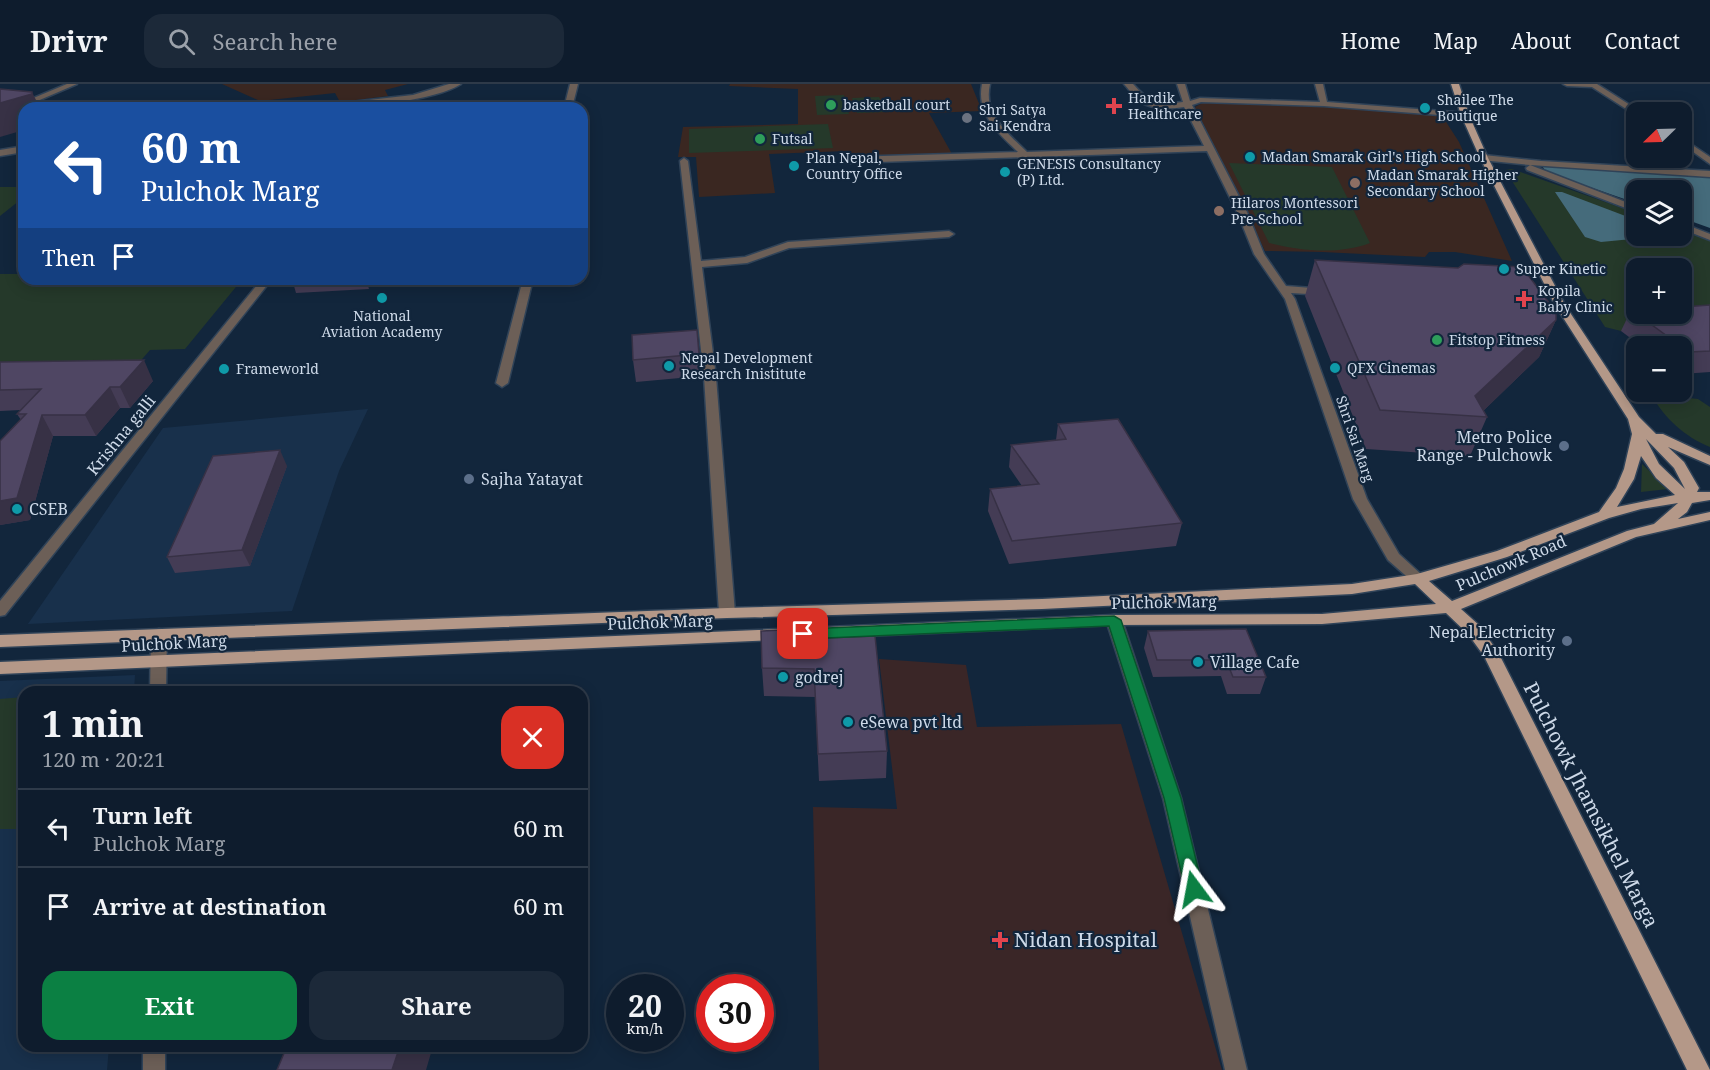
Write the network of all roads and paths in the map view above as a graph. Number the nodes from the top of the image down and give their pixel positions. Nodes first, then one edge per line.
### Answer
1 (73, 84) edge
2 (457, 84) edge
3 (574, 84) edge
4 (986, 84) edge
5 (1128, 84) edge
6 (1181, 84) edge
7 (1319, 84) edge
8 (1455, 84) edge
9 (1567, 84) edge
10 (1593, 85) edge
11 (414, 97) junction
12 (31, 102) edge
13 (369, 102) edge
14 (410, 102) edge
15 (570, 102) edge
16 (1187, 104) junction
17 (1324, 104) junction
18 (1626, 105) edge
19 (18, 107) edge
20 (0, 115) edge
21 (1464, 115) junction
22 (1210, 148) junction
23 (1692, 148) edge
24 (18, 150) edge
25 (0, 153) edge
26 (1024, 153) junction
27 (1484, 158) junction
28 (849, 160) dead end
29 (1508, 160) junction
30 (684, 161) dead end
31 (1710, 161) edge
32 (1710, 174) edge
33 (1626, 205) edge
34 (1692, 230) edge
35 (949, 234) dead end
36 (1710, 237) edge
37 (695, 265) junction
38 (262, 285) edge
39 (526, 285) edge
40 (1282, 289) junction
41 (1340, 293) edge
42 (502, 383) dead end
43 (1639, 427) junction
44 (1710, 460) edge
45 (1710, 496) edge
46 (1688, 497) junction
47 (1710, 508) edge
48 (1604, 515) junction
49 (1710, 516) edge
50 (1659, 527) junction
51 (1418, 579) junction
52 (1298, 593) joint
53 (1452, 608) junction
54 (0, 611) edge
55 (728, 613) junction
56 (1322, 619) joint
57 (1114, 620) junction
58 (159, 635) junction
59 (0, 641) edge
60 (158, 662) junction
61 (0, 668) edge
62 (158, 686) edge
63 (154, 1052) edge
64 (154, 1070) edge
65 (1236, 1070) edge
66 (1698, 1070) edge

1 - 12 street
2 - 11 street
3 - 15 street
4 - 26 street
5 - 16 street
6 - 16 street, Shri Sai Marg
7 - 17 street
8 - 21 main road
9 - 10 street
10 - 18 street
11 - 13 street
11 - 14 street
16 - 17 street
16 - 22 street, Shri Sai Marg
17 - 21 street
19 - 20 street
21 - 27 main road
22 - 26 street
22 - 40 street, Shri Sai Marg
23 - 31 street
24 - 25 street
26 - 28 street
27 - 29 street
27 - 43 main road
29 - 32 street
29 - 33 street
30 - 37 street
34 - 36 street
35 - 37 street
37 - 55 street
38 - 54 street, Krishna galli
39 - 42 street
40 - 41 street
40 - 51 street, Shri Sai Marg
43 - 44 main road
43 - 46 main road
43 - 46 main road
43 - 48 main road
45 - 46 main road, Pulchowk Road
46 - 47 main road
46 - 48 main road, Pulchowk Road
46 - 50 main road
48 - 51 main road, Pulchowk Road
49 - 50 main road, Pulchowk Road
50 - 53 main road, Pulchowk Road
51 - 52 main road, Pulchowk Road
51 - 53 main road, Pulchowk Jhamsikhel Marga
52 - 55 main road, Pulchok Marg
53 - 56 main road, Pulchowk Road
53 - 66 main road, Pulchowk Jhamsikhel Marga
55 - 58 main road, Pulchok Marg
56 - 57 main road, Pulchok Marg
57 - 60 main road, Pulchok Marg
57 - 65 street
58 - 59 main road, Pulchok Marg
58 - 60 street
60 - 61 main road, Pulchok Marg
60 - 62 street
63 - 64 street

